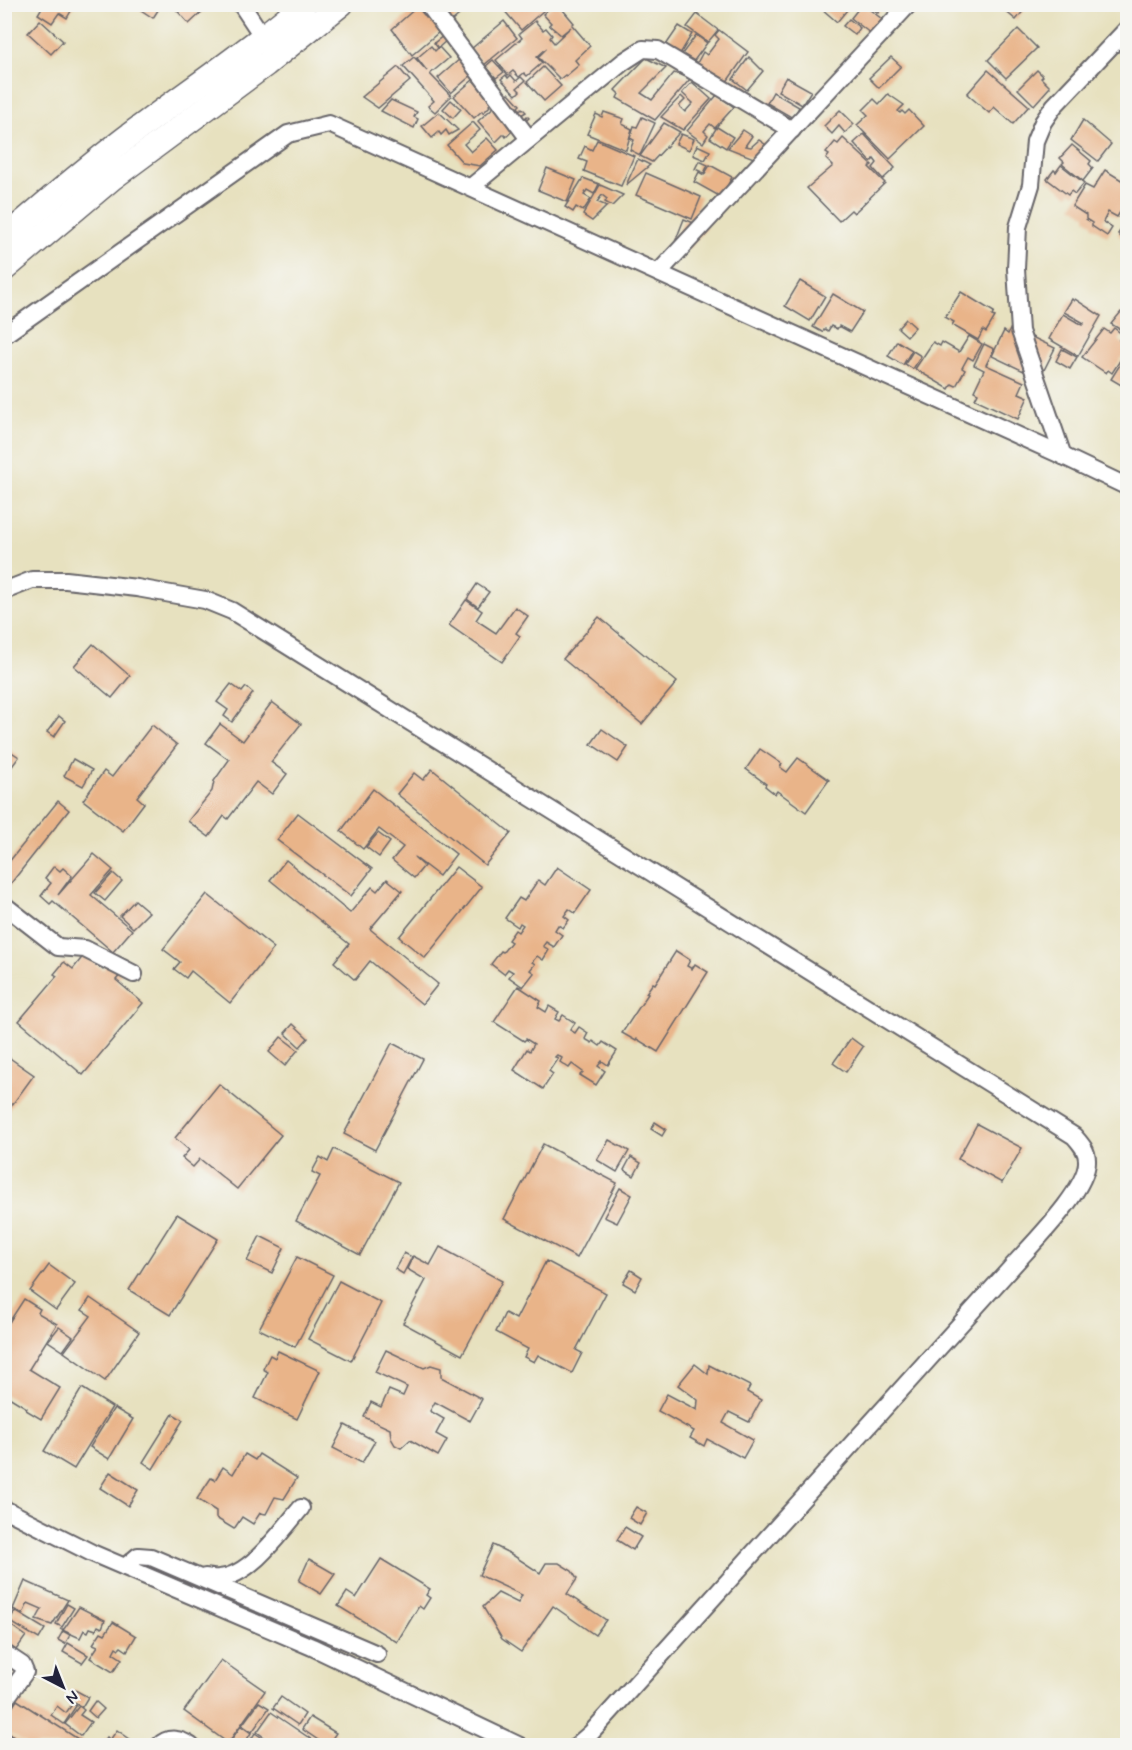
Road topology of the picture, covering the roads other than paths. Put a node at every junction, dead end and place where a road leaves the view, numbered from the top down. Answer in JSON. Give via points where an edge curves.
{"nodes":[{"id":1,"x":241,"y":4,"type":"edge"},
{"id":2,"x":304,"y":4,"type":"edge"},
{"id":3,"x":341,"y":4,"type":"edge"},
{"id":4,"x":428,"y":4,"type":"edge"},
{"id":5,"x":909,"y":4,"type":"edge"},
{"id":6,"x":1128,"y":28,"type":"edge"},
{"id":7,"x":263,"y":37,"type":"junction"},
{"id":8,"x":792,"y":130,"type":"junction"},
{"id":9,"x":530,"y":139,"type":"junction"},
{"id":10,"x":471,"y":187,"type":"junction"},
{"id":11,"x":4,"y":239,"type":"edge"},
{"id":12,"x":4,"y":269,"type":"edge"},
{"id":13,"x":658,"y":272,"type":"junction"},
{"id":14,"x":4,"y":335,"type":"edge"},
{"id":15,"x":1063,"y":456,"type":"junction"},
{"id":16,"x":1128,"y":487,"type":"edge"},
{"id":17,"x":4,"y":591,"type":"edge"},
{"id":18,"x":4,"y":905,"type":"edge"},
{"id":19,"x":134,"y":974,"type":"dead end"},
{"id":20,"x":302,"y":1508,"type":"dead end"},
{"id":21,"x":4,"y":1509,"type":"edge"},
{"id":22,"x":125,"y":1567,"type":"junction"},
{"id":23,"x":195,"y":1575,"type":"junction"},
{"id":24,"x":4,"y":1653,"type":"edge"},
{"id":25,"x":377,"y":1654,"type":"dead end"},
{"id":26,"x":4,"y":1701,"type":"edge"},
{"id":27,"x":159,"y":1746,"type":"edge"},
{"id":28,"x":191,"y":1746,"type":"edge"},
{"id":29,"x":520,"y":1746,"type":"edge"},
{"id":30,"x":576,"y":1746,"type":"edge"}],
"edges":[{"from":1,"to":7,"type":"street"},
{"from":2,"to":7,"type":"highway"},
{"from":3,"to":12,"type":"highway","via":[[112,178]]},
{"from":4,"to":9,"type":"street"},
{"from":5,"to":8,"type":"street"},
{"from":6,"to":15,"type":"street","via":[[1043,122],[1035,141],[1031,185],[1018,227],[1020,332]]},
{"from":7,"to":11,"type":"highway","via":[[118,144]]},
{"from":8,"to":9,"type":"street","via":[[658,50],[643,49]]},
{"from":8,"to":13,"type":"street"},
{"from":9,"to":10,"type":"street"},
{"from":10,"to":13,"type":"street"},
{"from":10,"to":14,"type":"street","via":[[329,124],[288,134]]},
{"from":13,"to":15,"type":"street"},
{"from":15,"to":16,"type":"street"},
{"from":17,"to":30,"type":"street","via":[[32,580],[66,580],[205,600],[232,611],[903,1028],[1074,1136],[1083,1146],[1087,1169],[1069,1201]]},
{"from":18,"to":19,"type":"street","via":[[58,946],[85,949]]},
{"from":20,"to":23,"type":"street","via":[[251,1564],[220,1578]]},
{"from":21,"to":22,"type":"street"},
{"from":22,"to":23,"type":"street","via":[[138,1556],[151,1557]]},
{"from":22,"to":29,"type":"street","via":[[312,1647]]},
{"from":23,"to":25,"type":"street"},
{"from":24,"to":26,"type":"street","via":[[22,1665],[25,1672]]},
{"from":27,"to":28,"type":"street","via":[[161,1742],[182,1740]]}]}
